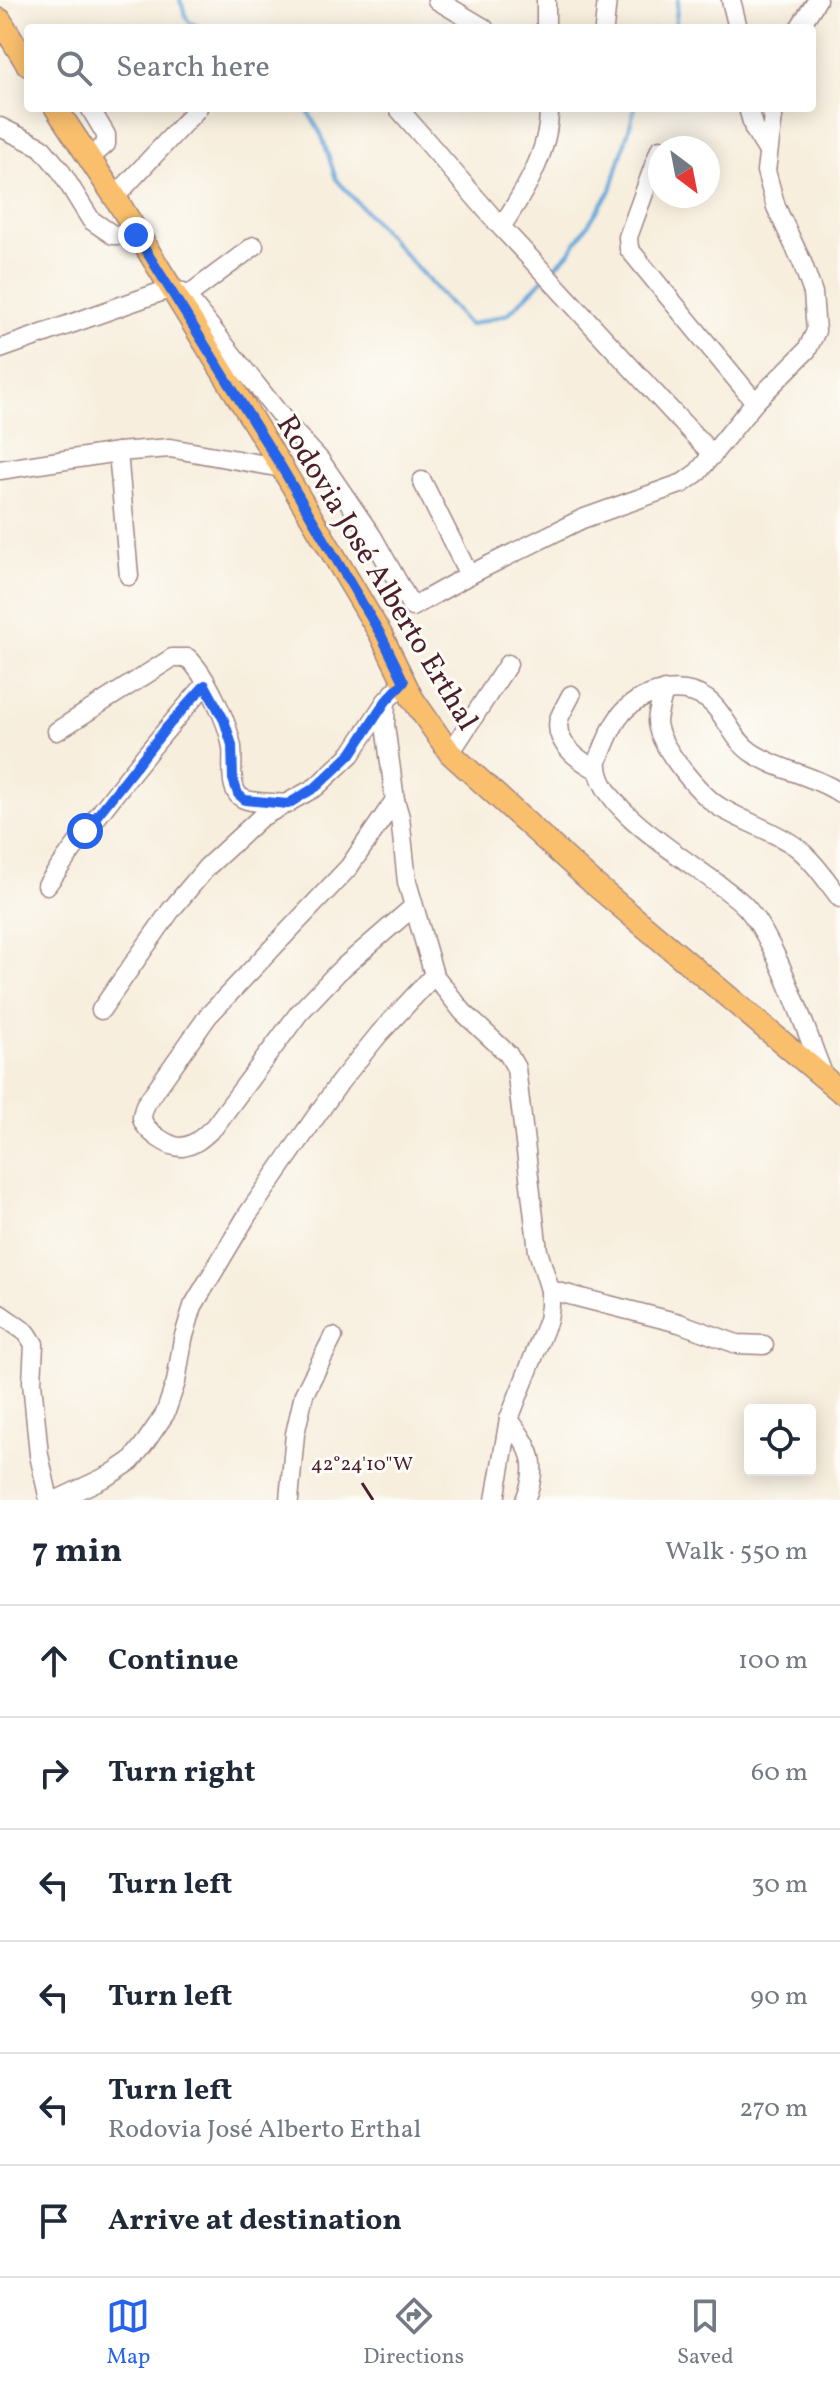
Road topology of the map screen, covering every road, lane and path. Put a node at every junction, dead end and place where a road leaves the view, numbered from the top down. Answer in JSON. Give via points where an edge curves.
{"nodes":[{"id":1,"x":437,"y":0,"type":"edge"},
{"id":2,"x":546,"y":0,"type":"edge"},
{"id":3,"x":607,"y":0,"type":"edge"},
{"id":4,"x":731,"y":0,"type":"edge"},
{"id":5,"x":817,"y":0,"type":"edge"},
{"id":6,"x":0,"y":20,"type":"edge"},
{"id":7,"x":477,"y":24,"type":"edge"},
{"id":8,"x":546,"y":24,"type":"edge"},
{"id":9,"x":604,"y":24,"type":"edge"},
{"id":10,"x":737,"y":24,"type":"edge"},
{"id":11,"x":802,"y":24,"type":"edge"},
{"id":12,"x":24,"y":59,"type":"edge"},
{"id":13,"x":59,"y":112,"type":"edge"},
{"id":14,"x":92,"y":112,"type":"edge"},
{"id":15,"x":194,"y":112,"type":"edge"},
{"id":16,"x":401,"y":112,"type":"edge"},
{"id":17,"x":548,"y":112,"type":"edge"},
{"id":18,"x":749,"y":112,"type":"edge"},
{"id":19,"x":773,"y":112,"type":"edge"},
{"id":20,"x":0,"y":127,"type":"edge"},
{"id":21,"x":767,"y":150,"type":"junction"},
{"id":22,"x":90,"y":158,"type":"junction"},
{"id":23,"x":648,"y":181,"type":"edge"},
{"id":24,"x":115,"y":197,"type":"junction"},
{"id":25,"x":501,"y":227,"type":"junction"},
{"id":26,"x":136,"y":235,"type":"junction"},
{"id":27,"x":254,"y":246,"type":"dead end"},
{"id":28,"x":178,"y":292,"type":"junction"},
{"id":29,"x":0,"y":349,"type":"edge"},
{"id":30,"x":755,"y":402,"type":"junction"},
{"id":31,"x":118,"y":452,"type":"junction"},
{"id":32,"x":713,"y":455,"type":"junction"},
{"id":33,"x":282,"y":468,"type":"junction"},
{"id":34,"x":0,"y":470,"type":"edge"},
{"id":35,"x":422,"y":481,"type":"dead end"},
{"id":36,"x":469,"y":575,"type":"junction"},
{"id":37,"x":129,"y":576,"type":"dead end"},
{"id":38,"x":508,"y":664,"type":"dead end"},
{"id":39,"x":404,"y":682,"type":"junction"},
{"id":40,"x":205,"y":685,"type":"junction"},
{"id":41,"x":664,"y":690,"type":"junction"},
{"id":42,"x":571,"y":695,"type":"dead end"},
{"id":43,"x":386,"y":701,"type":"junction"},
{"id":44,"x":57,"y":731,"type":"dead end"},
{"id":45,"x":450,"y":753,"type":"junction"},
{"id":46,"x":597,"y":770,"type":"junction"},
{"id":47,"x":840,"y":793,"type":"edge"},
{"id":48,"x":395,"y":800,"type":"junction"},
{"id":49,"x":288,"y":804,"type":"junction"},
{"id":50,"x":47,"y":885,"type":"dead end"},
{"id":51,"x":840,"y":898,"type":"edge"},
{"id":52,"x":413,"y":907,"type":"junction"},
{"id":53,"x":434,"y":975,"type":"junction"},
{"id":54,"x":101,"y":1010,"type":"dead end"},
{"id":55,"x":832,"y":1085,"type":"edge"},
{"id":56,"x":550,"y":1290,"type":"junction"},
{"id":57,"x":0,"y":1314,"type":"edge"},
{"id":58,"x":333,"y":1337,"type":"dead end"},
{"id":59,"x":764,"y":1345,"type":"dead end"},
{"id":60,"x":509,"y":1419,"type":"junction"},
{"id":61,"x":49,"y":1500,"type":"edge"},
{"id":62,"x":57,"y":1500,"type":"edge"},
{"id":63,"x":289,"y":1500,"type":"edge"},
{"id":64,"x":495,"y":1500,"type":"edge"},
{"id":65,"x":525,"y":1500,"type":"edge"}],
"edges":[{"from":1,"to":7,"type":"street"},
{"from":2,"to":8,"type":"street"},
{"from":3,"to":9,"type":"street"},
{"from":4,"to":10,"type":"street"},
{"from":5,"to":11,"type":"street"},
{"from":6,"to":12,"type":"main road"},
{"from":13,"to":22,"type":"main road","name":"Rodovia José Alberto Erthal"},
{"from":14,"to":22,"type":"street","via":[[106,144]]},
{"from":15,"to":24,"type":"street"},
{"from":16,"to":25,"type":"street"},
{"from":17,"to":25,"type":"street","via":[[532,173]]},
{"from":18,"to":21,"type":"street"},
{"from":19,"to":21,"type":"street"},
{"from":20,"to":26,"type":"street","via":[[41,147],[91,220],[113,235]]},
{"from":21,"to":30,"type":"street","via":[[766,171],[776,207],[813,293],[816,331],[807,350]]},
{"from":22,"to":24,"type":"main road","name":"Rodovia José Alberto Erthal"},
{"from":23,"to":30,"type":"street","via":[[628,237],[629,249]]},
{"from":24,"to":26,"type":"main road","name":"Rodovia José Alberto Erthal"},
{"from":25,"to":32,"type":"street"},
{"from":26,"to":28,"type":"main road","name":"Rodovia José Alberto Erthal"},
{"from":27,"to":28,"type":"street"},
{"from":28,"to":29,"type":"street"},
{"from":28,"to":33,"type":"main road","name":"Rodovia José Alberto Erthal"},
{"from":28,"to":36,"type":"street","via":[[320,460],[412,607]]},
{"from":30,"to":32,"type":"street"},
{"from":31,"to":33,"type":"street","via":[[170,448]]},
{"from":31,"to":34,"type":"street"},
{"from":31,"to":37,"type":"street"},
{"from":32,"to":36,"type":"street","via":[[683,483],[582,519]]},
{"from":33,"to":39,"type":"main road","name":"Rodovia José Alberto Erthal"},
{"from":35,"to":36,"type":"street"},
{"from":38,"to":45,"type":"street"},
{"from":39,"to":43,"type":"street"},
{"from":39,"to":45,"type":"main road","name":"Rodovia José Alberto Erthal"},
{"from":40,"to":44,"type":"street","via":[[188,658],[172,658]]},
{"from":40,"to":49,"type":"street","via":[[232,745],[238,794],[245,800]]},
{"from":40,"to":50,"type":"street"},
{"from":41,"to":46,"type":"street","via":[[626,708],[606,741]]},
{"from":41,"to":47,"type":"street","via":[[699,695],[747,750]]},
{"from":41,"to":51,"type":"street","via":[[659,731],[690,780],[715,804],[794,845]]},
{"from":42,"to":46,"type":"street","via":[[559,730],[576,758]]},
{"from":43,"to":48,"type":"street"},
{"from":43,"to":49,"type":"street","via":[[351,754],[316,787]]},
{"from":45,"to":55,"type":"main road","name":"Rodovia José Alberto Erthal","via":[[593,883]]},
{"from":46,"to":55,"type":"street","via":[[609,795],[634,821],[744,905],[762,928]]},
{"from":48,"to":52,"type":"street"},
{"from":48,"to":52,"type":"street","via":[[349,867],[208,1016],[145,1105],[144,1124],[178,1148],[201,1140],[299,1013]]},
{"from":49,"to":54,"type":"street","via":[[260,818],[207,867]]},
{"from":52,"to":53,"type":"street"},
{"from":53,"to":56,"type":"street","via":[[516,1068],[538,1251]]},
{"from":53,"to":62,"type":"street","via":[[340,1082],[248,1214],[193,1306],[165,1414],[145,1443],[110,1475]]},
{"from":56,"to":59,"type":"street","via":[[679,1323],[737,1344]]},
{"from":56,"to":60,"type":"street","via":[[548,1320]]},
{"from":57,"to":61,"type":"street","via":[[34,1344],[39,1455]]},
{"from":58,"to":63,"type":"street","via":[[304,1394]]},
{"from":60,"to":64,"type":"street"},
{"from":60,"to":65,"type":"street","via":[[534,1463]]}]}
